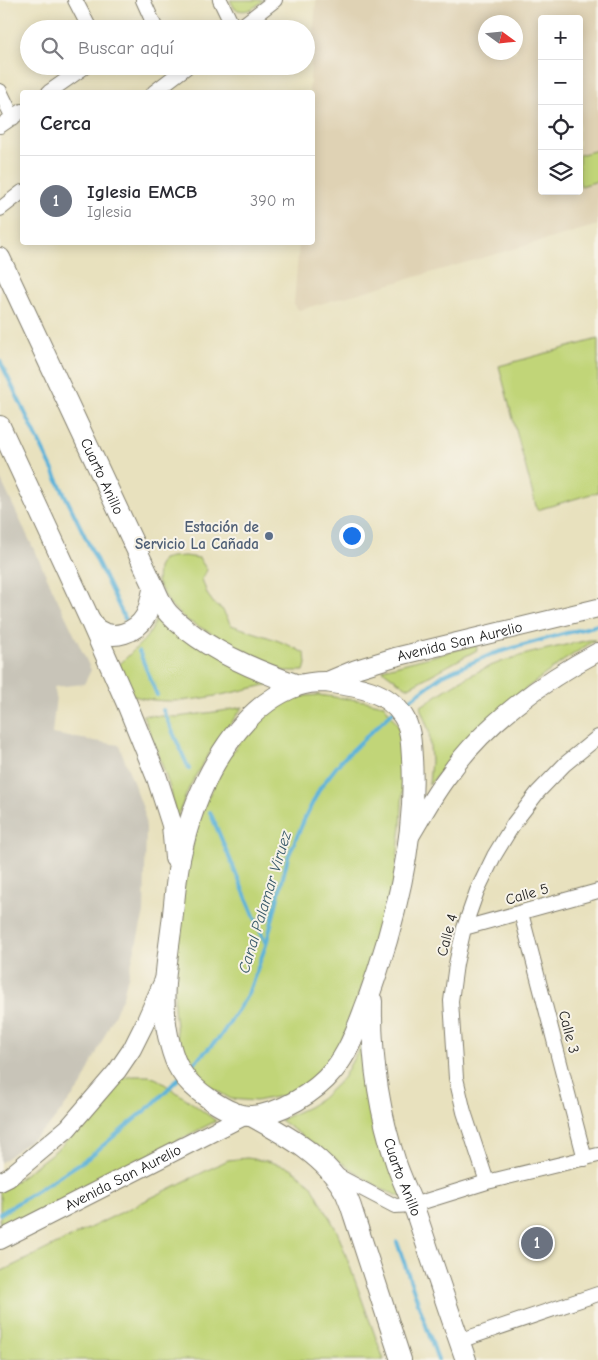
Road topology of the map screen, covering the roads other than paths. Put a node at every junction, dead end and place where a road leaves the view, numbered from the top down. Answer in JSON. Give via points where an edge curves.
{"nodes":[{"id":1,"x":75,"y":0,"type":"edge"},
{"id":2,"x":143,"y":0,"type":"edge"},
{"id":3,"x":220,"y":0,"type":"edge"},
{"id":4,"x":275,"y":0,"type":"edge"},
{"id":5,"x":85,"y":20,"type":"edge"},
{"id":6,"x":150,"y":20,"type":"edge"},
{"id":7,"x":230,"y":20,"type":"edge"},
{"id":8,"x":249,"y":20,"type":"edge"},
{"id":9,"x":73,"y":75,"type":"edge"},
{"id":10,"x":176,"y":75,"type":"edge"},
{"id":11,"x":52,"y":90,"type":"edge"},
{"id":12,"x":157,"y":90,"type":"edge"},
{"id":13,"x":0,"y":91,"type":"edge"},
{"id":14,"x":18,"y":114,"type":"edge"},
{"id":15,"x":0,"y":126,"type":"edge"},
{"id":16,"x":20,"y":194,"type":"edge"},
{"id":17,"x":0,"y":209,"type":"edge"},
{"id":18,"x":0,"y":258,"type":"edge"},
{"id":19,"x":0,"y":426,"type":"edge"},
{"id":20,"x":154,"y":587,"type":"junction"},
{"id":21,"x":598,"y":608,"type":"edge"},
{"id":22,"x":90,"y":620,"type":"junction"},
{"id":23,"x":598,"y":652,"type":"edge"},
{"id":24,"x":324,"y":682,"type":"junction"},
{"id":25,"x":298,"y":686,"type":"junction"},
{"id":26,"x":598,"y":737,"type":"edge"},
{"id":27,"x":409,"y":838,"type":"junction"},
{"id":28,"x":178,"y":877,"type":"junction"},
{"id":29,"x":598,"y":891,"type":"edge"},
{"id":30,"x":521,"y":913,"type":"junction"},
{"id":31,"x":464,"y":928,"type":"junction"},
{"id":32,"x":164,"y":980,"type":"junction"},
{"id":33,"x":372,"y":987,"type":"junction"},
{"id":34,"x":249,"y":1115,"type":"junction"},
{"id":35,"x":592,"y":1157,"type":"edge"},
{"id":36,"x":331,"y":1172,"type":"junction"},
{"id":37,"x":0,"y":1182,"type":"edge"},
{"id":38,"x":487,"y":1182,"type":"junction"},
{"id":39,"x":413,"y":1206,"type":"junction"},
{"id":40,"x":0,"y":1240,"type":"edge"},
{"id":41,"x":598,"y":1294,"type":"edge"},
{"id":42,"x":459,"y":1341,"type":"junction"},
{"id":43,"x":401,"y":1360,"type":"edge"},
{"id":44,"x":466,"y":1360,"type":"edge"}],
"edges":[{"from":1,"to":5,"type":"street"},
{"from":2,"to":6,"type":"street"},
{"from":3,"to":7,"type":"street"},
{"from":4,"to":8,"type":"street"},
{"from":9,"to":11,"type":"street"},
{"from":10,"to":12,"type":"street"},
{"from":13,"to":14,"type":"street"},
{"from":14,"to":15,"type":"street"},
{"from":16,"to":17,"type":"street"},
{"from":18,"to":20,"type":"highway","name":"Cuarto Anillo"},
{"from":19,"to":22,"type":"highway"},
{"from":20,"to":22,"type":"highway","via":[[147,614],[131,631],[120,635],[108,634],[97,630]]},
{"from":20,"to":25,"type":"highway","name":"Cuarto Anillo","via":[[167,613],[190,632],[270,676]]},
{"from":21,"to":24,"type":"main road","name":"Avenida San Aurelio","via":[[395,656]]},
{"from":22,"to":28,"type":"highway","via":[[157,778],[172,825]]},
{"from":23,"to":27,"type":"main road","via":[[569,667],[515,706],[481,737],[448,775]]},
{"from":24,"to":25,"type":"highway"},
{"from":24,"to":27,"type":"highway","via":[[382,695],[405,719],[411,743],[413,781]]},
{"from":25,"to":28,"type":"highway","via":[[266,702],[242,724],[224,750],[207,778],[193,812],[182,847]]},
{"from":26,"to":31,"type":"street","name":"Calle 4","via":[[565,764],[514,823],[477,891]]},
{"from":27,"to":33,"type":"highway","via":[[397,903]]},
{"from":28,"to":32,"type":"highway"},
{"from":29,"to":30,"type":"street","name":"Calle 5"},
{"from":30,"to":31,"type":"street","name":"Calle 5"},
{"from":30,"to":35,"type":"street","name":"Calle 3","via":[[581,1143]]},
{"from":31,"to":38,"type":"street","name":"Calle 4","via":[[451,1002],[456,1078]]},
{"from":32,"to":34,"type":"highway","via":[[164,1010],[180,1071],[194,1087],[218,1105]]},
{"from":32,"to":37,"type":"main road","via":[[144,1025],[117,1071],[68,1128]]},
{"from":33,"to":34,"type":"highway","via":[[348,1047],[333,1071],[312,1091],[289,1104],[270,1112]]},
{"from":33,"to":39,"type":"highway","name":"Cuarto Anillo","via":[[375,1077],[396,1164]]},
{"from":34,"to":36,"type":"highway","via":[[280,1132]]},
{"from":34,"to":40,"type":"main road","name":"Avenida San Aurelio"},
{"from":35,"to":38,"type":"street"},
{"from":36,"to":39,"type":"street","via":[[395,1206]]},
{"from":36,"to":43,"type":"highway","via":[[346,1194]]},
{"from":38,"to":39,"type":"street"},
{"from":39,"to":42,"type":"highway","name":"Cuarto Anillo"},
{"from":41,"to":42,"type":"street"},
{"from":42,"to":44,"type":"highway","name":"Cuarto Anillo"}]}
